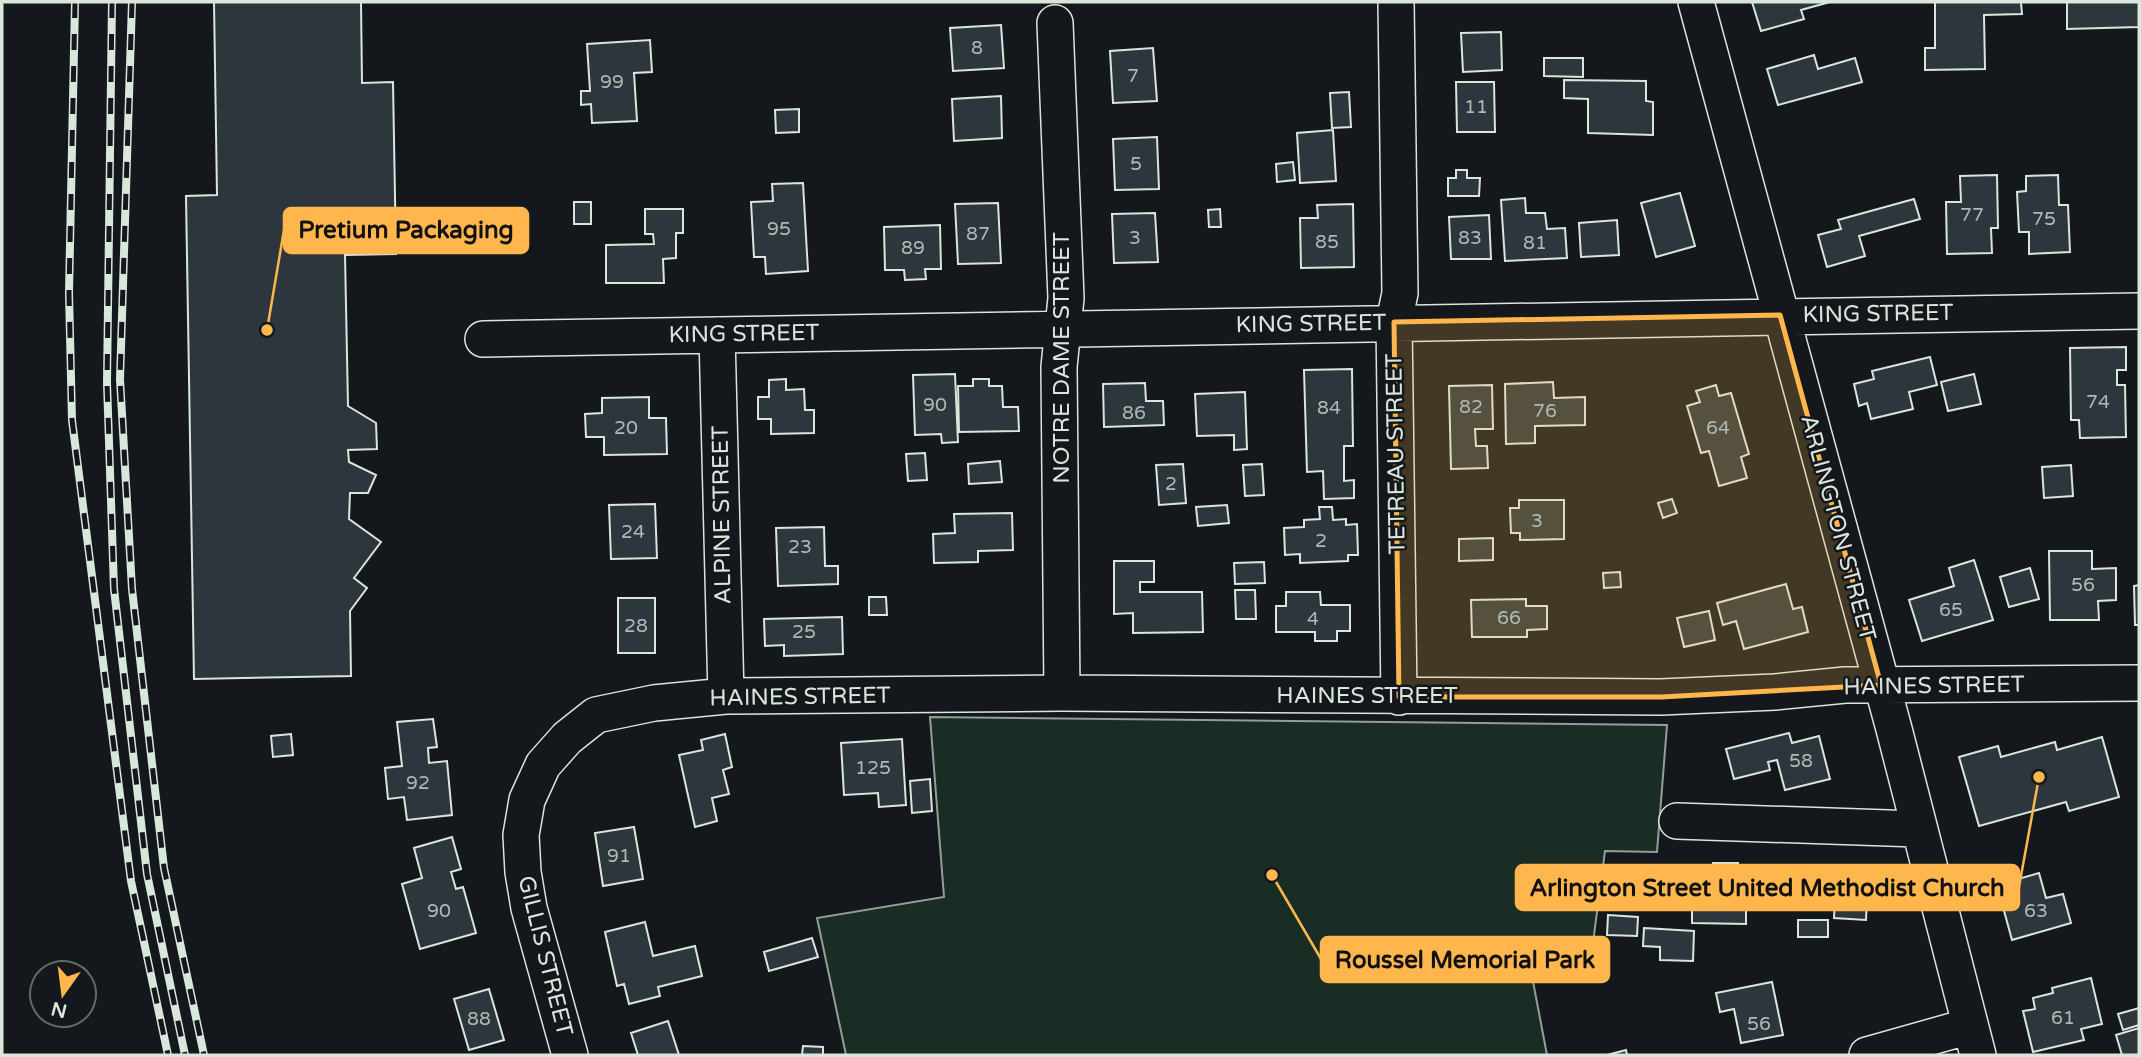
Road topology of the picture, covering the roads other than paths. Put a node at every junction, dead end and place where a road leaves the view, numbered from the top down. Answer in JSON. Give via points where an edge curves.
{"nodes":[{"id":1,"x":1396,"y":2,"type":"edge"},
{"id":2,"x":1696,"y":2,"type":"edge"},
{"id":3,"x":1055,"y":23,"type":"dead end"},
{"id":4,"x":2139,"y":311,"type":"edge"},
{"id":5,"x":1780,"y":315,"type":"junction"},
{"id":6,"x":1394,"y":322,"type":"junction"},
{"id":7,"x":1063,"y":330,"type":"junction"},
{"id":8,"x":717,"y":335,"type":"junction"},
{"id":9,"x":483,"y":339,"type":"dead end"},
{"id":10,"x":2139,"y":683,"type":"edge"},
{"id":11,"x":1881,"y":685,"type":"junction"},
{"id":12,"x":1062,"y":693,"type":"junction"},
{"id":13,"x":726,"y":696,"type":"junction"},
{"id":14,"x":1399,"y":697,"type":"junction"},
{"id":15,"x":596,"y":715,"type":"joint"},
{"id":16,"x":1677,"y":821,"type":"dead end"},
{"id":17,"x":1919,"y":829,"type":"junction"},
{"id":18,"x":1974,"y":1041,"type":"edge"},
{"id":19,"x":570,"y":1055,"type":"edge"},
{"id":20,"x":1867,"y":1055,"type":"edge"}],
"edges":[{"from":1,"to":6,"type":"street","name":"TETREAU STREET","via":[[1400,293]]},
{"from":2,"to":5,"type":"street","name":"ARLINGTON STREET"},
{"from":3,"to":7,"type":"street","name":"NOTRE DAME STREET","via":[[1066,298]]},
{"from":4,"to":5,"type":"street","name":"KING STREET"},
{"from":5,"to":6,"type":"street","name":"KING STREET"},
{"from":5,"to":11,"type":"street","name":"ARLINGTON STREET"},
{"from":6,"to":7,"type":"street","name":"KING STREET"},
{"from":6,"to":14,"type":"street","name":"TETREAU STREET"},
{"from":7,"to":8,"type":"street","name":"KING STREET"},
{"from":7,"to":12,"type":"street","name":"NOTRE DAME STREET","via":[[1059,367]]},
{"from":8,"to":9,"type":"street","name":"KING STREET"},
{"from":8,"to":13,"type":"street","name":"ALPINE STREET"},
{"from":10,"to":11,"type":"street","name":"HAINES STREET"},
{"from":11,"to":14,"type":"street","name":"HAINES STREET","via":[[1661,697]]},
{"from":11,"to":17,"type":"street","name":"ARLINGTON STREET"},
{"from":12,"to":13,"type":"street","name":"HAINES STREET"},
{"from":12,"to":14,"type":"street","name":"HAINES STREET"},
{"from":13,"to":15,"type":"street","name":"HAINES STREET"},
{"from":15,"to":19,"type":"street","name":"GILLIS STREET","via":[[543,765],[527,800],[521,835],[529,908]]},
{"from":16,"to":17,"type":"street"},
{"from":17,"to":18,"type":"street","name":"ARLINGTON STREET"},
{"from":18,"to":20,"type":"street"}]}
